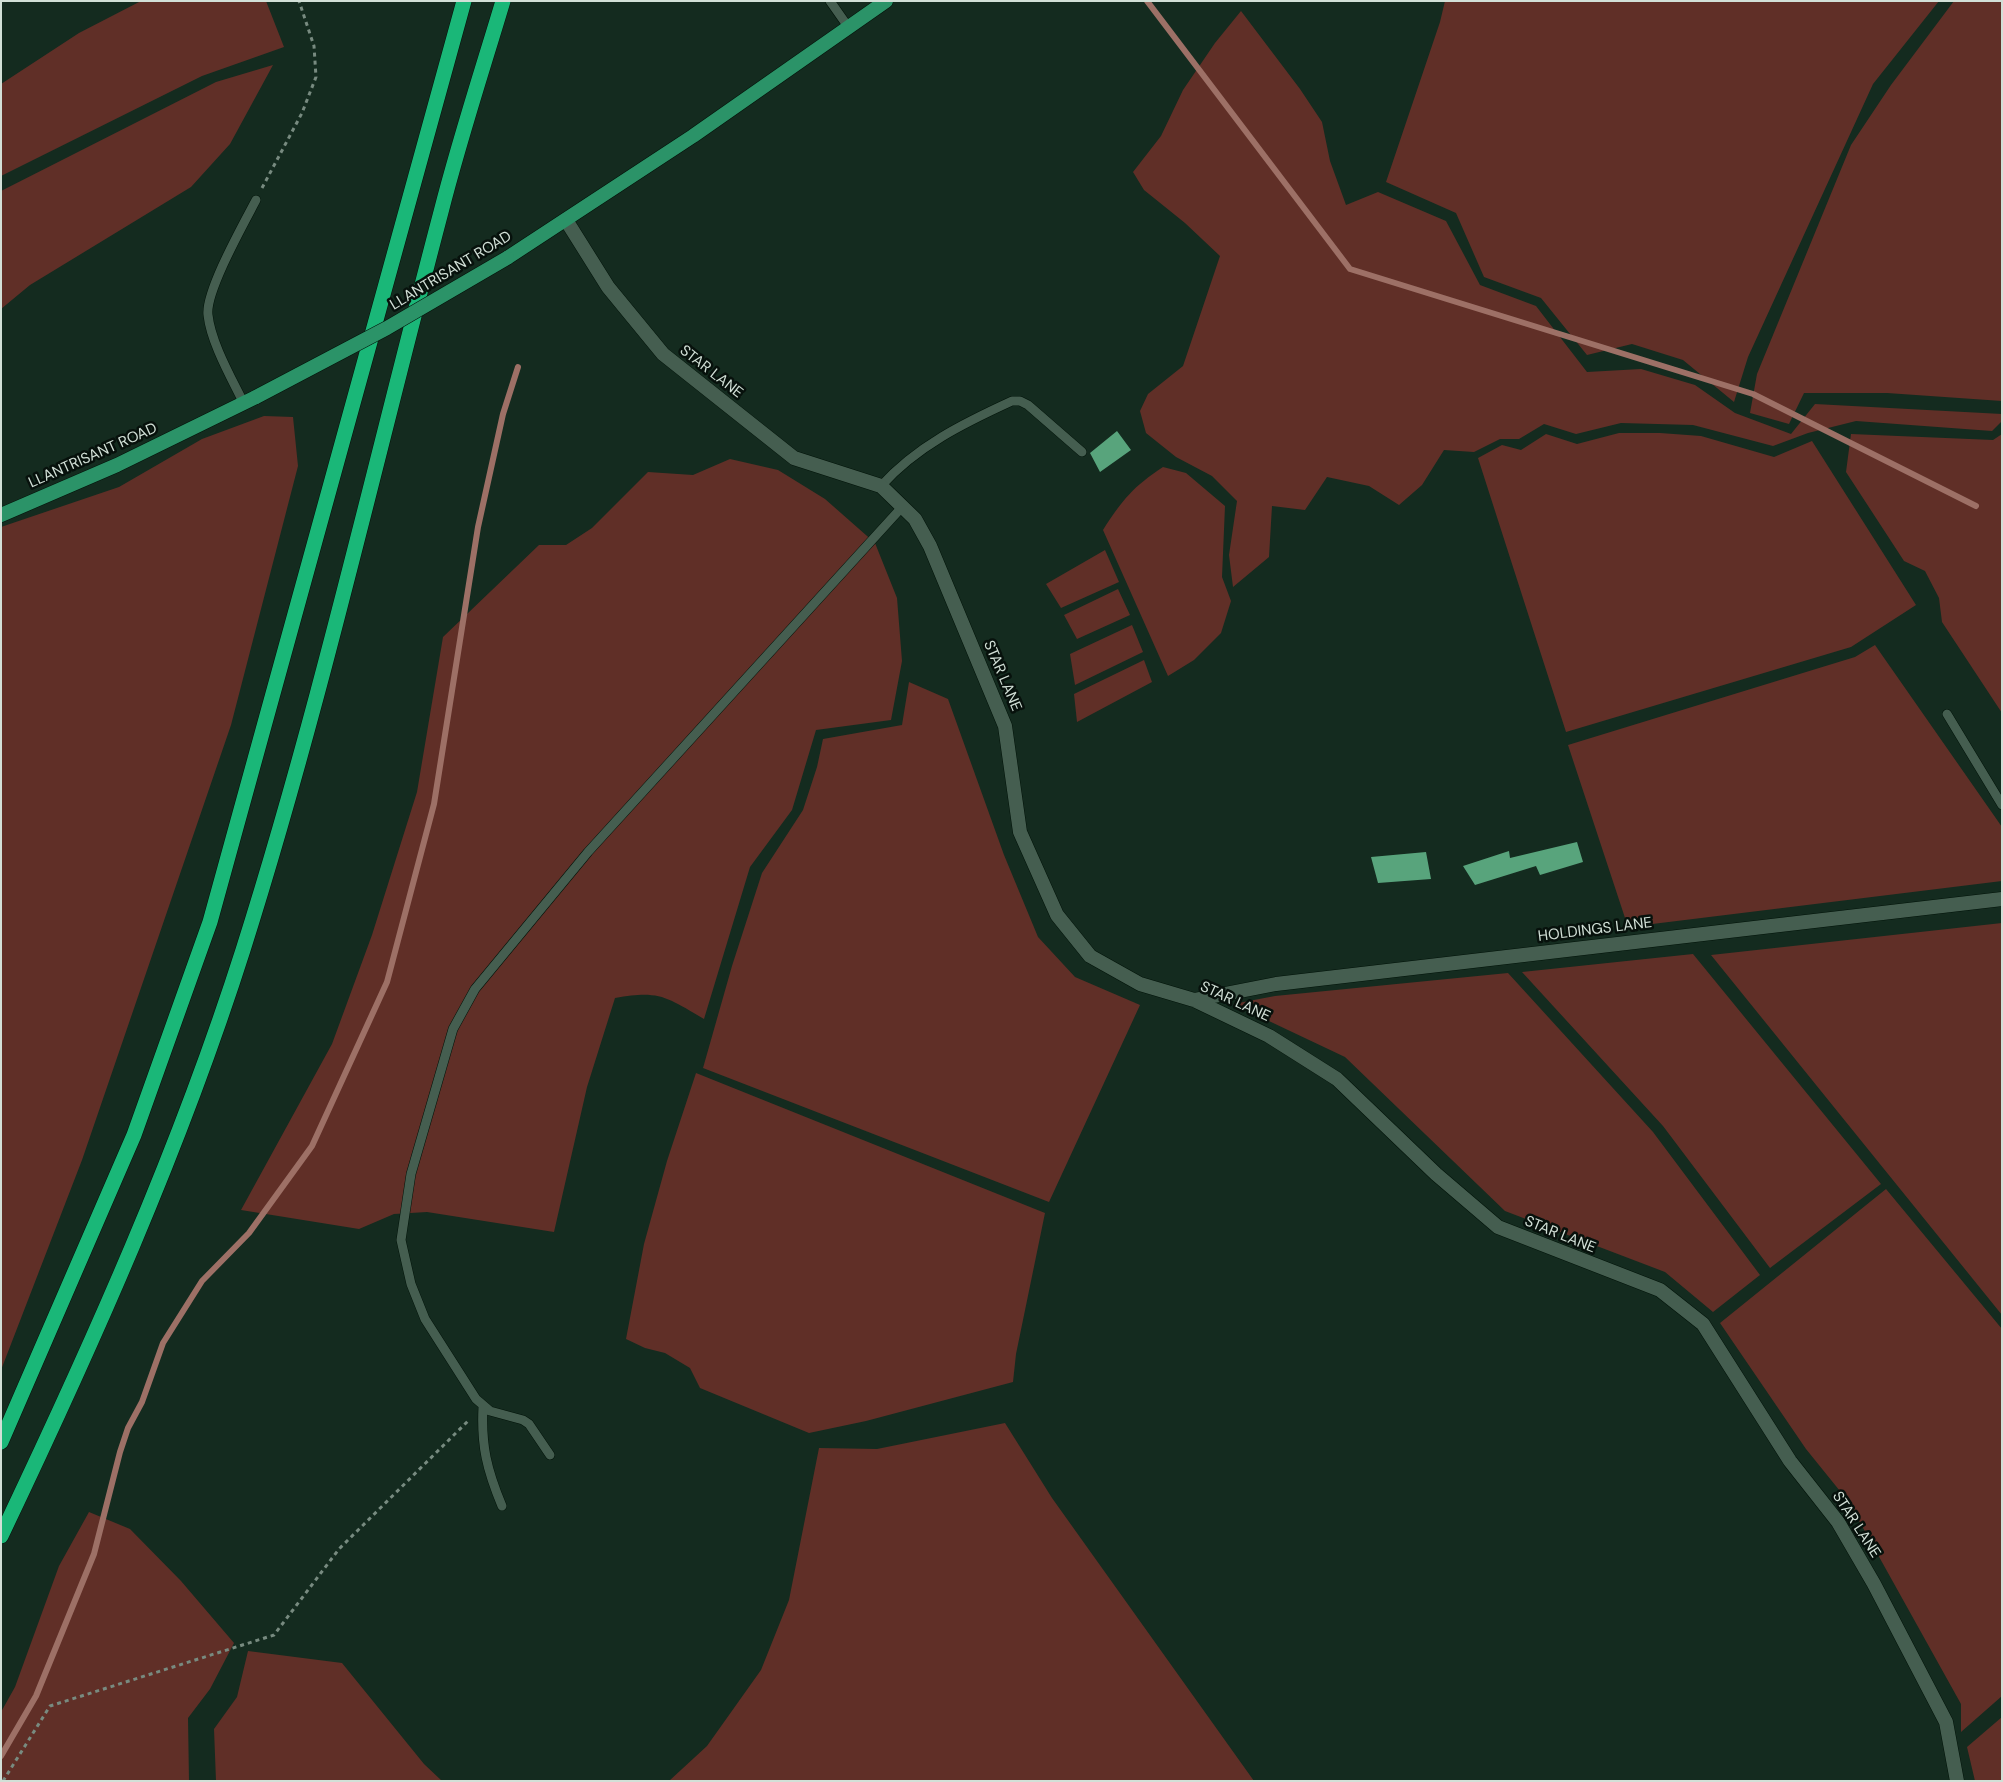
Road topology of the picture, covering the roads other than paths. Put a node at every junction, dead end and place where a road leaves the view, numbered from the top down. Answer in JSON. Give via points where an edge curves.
{"nodes":[{"id":1,"x":464,"y":1,"type":"edge"},
{"id":2,"x":503,"y":1,"type":"edge"},
{"id":3,"x":830,"y":1,"type":"edge"},
{"id":4,"x":886,"y":1,"type":"edge"},
{"id":5,"x":849,"y":28,"type":"junction"},
{"id":6,"x":256,"y":200,"type":"road end"},
{"id":7,"x":566,"y":220,"type":"junction"},
{"id":8,"x":250,"y":400,"type":"junction"},
{"id":9,"x":1082,"y":452,"type":"dead end"},
{"id":10,"x":881,"y":486,"type":"junction"},
{"id":11,"x":903,"y":506,"type":"junction"},
{"id":12,"x":1,"y":515,"type":"edge"},
{"id":13,"x":1947,"y":714,"type":"dead end"},
{"id":14,"x":2002,"y":805,"type":"edge"},
{"id":15,"x":2002,"y":899,"type":"edge"},
{"id":16,"x":1194,"y":1000,"type":"junction"},
{"id":17,"x":483,"y":1407,"type":"junction"},
{"id":18,"x":1,"y":1442,"type":"edge"},
{"id":19,"x":550,"y":1455,"type":"dead end"},
{"id":20,"x":502,"y":1506,"type":"dead end"},
{"id":21,"x":1,"y":1536,"type":"edge"},
{"id":22,"x":1957,"y":1781,"type":"edge"}],
"edges":[{"from":1,"to":18,"type":"highway","via":[[210,922],[134,1135]]},
{"from":2,"to":21,"type":"highway","via":[[442,206],[321,681],[242,951],[171,1152],[77,1378]]},
{"from":3,"to":5,"type":"lane"},
{"from":4,"to":5,"type":"main road","name":"LLANTRISANT ROAD"},
{"from":5,"to":7,"type":"main road","name":"LLANTRISANT ROAD"},
{"from":6,"to":8,"type":"lane","via":[[218,275],[207,314],[220,355]]},
{"from":7,"to":8,"type":"main road","name":"LLANTRISANT ROAD","bridge":true,"via":[[387,328]]},
{"from":7,"to":10,"type":"street","name":"STAR LANE","via":[[608,287],[662,354],[794,458]]},
{"from":8,"to":12,"type":"main road","name":"LLANTRISANT ROAD","via":[[117,465]]},
{"from":9,"to":10,"type":"lane","via":[[1028,405],[1012,401],[938,439],[896,469]]},
{"from":10,"to":11,"type":"street","name":"STAR LANE"},
{"from":11,"to":16,"type":"street","name":"STAR LANE","via":[[915,519],[930,546],[1005,726],[1020,832],[1057,916],[1090,956],[1140,984]]},
{"from":11,"to":17,"type":"lane","via":[[588,852],[475,989],[452,1029],[411,1174],[401,1240],[411,1284],[425,1319]]},
{"from":13,"to":14,"type":"lane"},
{"from":15,"to":16,"type":"street","name":"HOLDINGS LANE","via":[[1276,984]]},
{"from":16,"to":22,"type":"street","name":"STAR LANE","via":[[1268,1036],[1337,1079],[1436,1174],[1498,1227],[1660,1290],[1703,1324],[1790,1460],[1838,1522],[1874,1584],[1946,1722]]},
{"from":17,"to":19,"type":"lane","via":[[529,1424]]},
{"from":17,"to":20,"type":"lane","via":[[482,1436],[488,1472]]}]}
